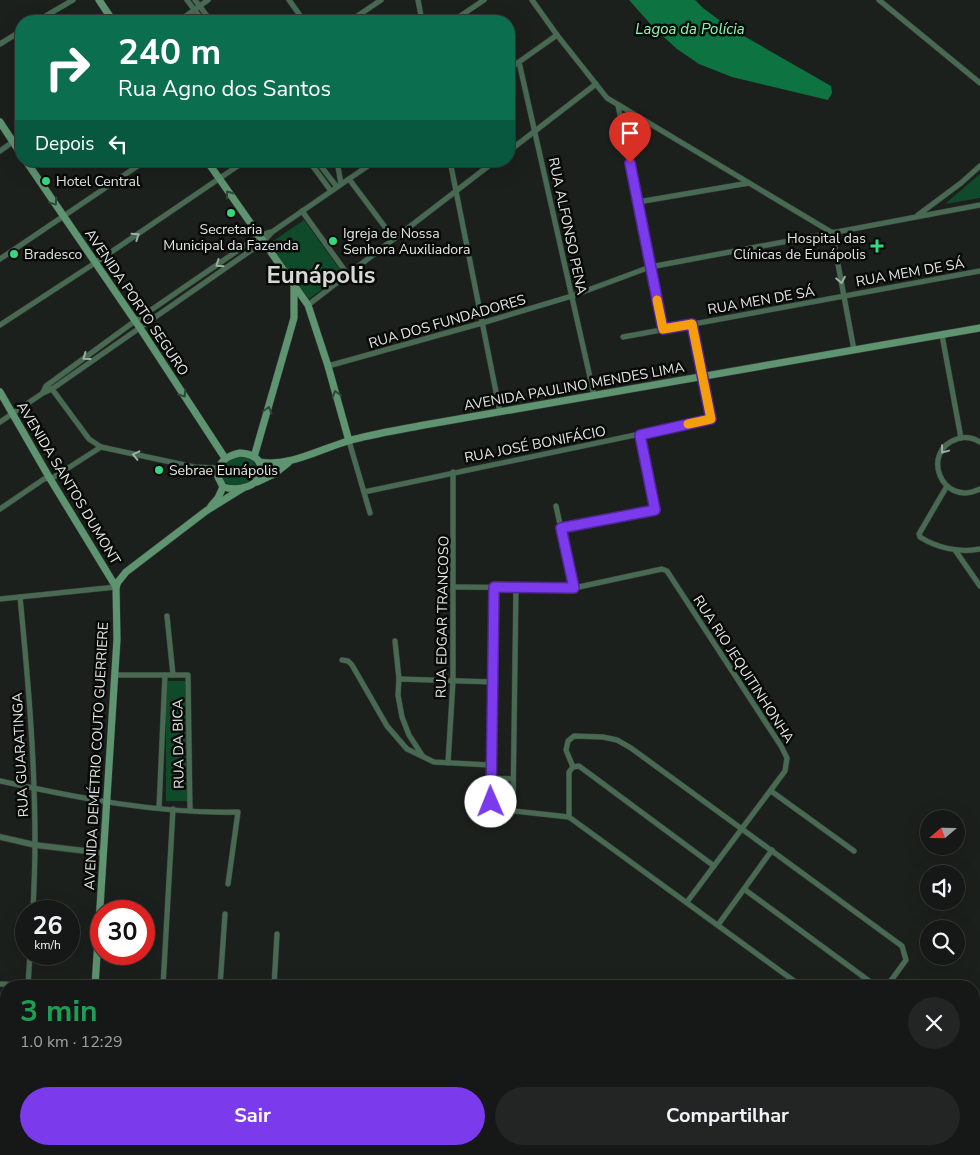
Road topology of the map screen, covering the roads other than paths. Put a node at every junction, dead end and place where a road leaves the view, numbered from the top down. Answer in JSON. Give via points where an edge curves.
{"nodes":[{"id":1,"x":72,"y":0,"type":"edge"},
{"id":2,"x":99,"y":0,"type":"edge"},
{"id":3,"x":187,"y":0,"type":"edge"},
{"id":4,"x":195,"y":0,"type":"edge"},
{"id":5,"x":208,"y":0,"type":"edge"},
{"id":6,"x":288,"y":0,"type":"edge"},
{"id":7,"x":381,"y":0,"type":"edge"},
{"id":8,"x":418,"y":0,"type":"edge"},
{"id":9,"x":484,"y":0,"type":"edge"},
{"id":10,"x":532,"y":0,"type":"edge"},
{"id":11,"x":879,"y":0,"type":"edge"},
{"id":12,"x":197,"y":8,"type":"junction"},
{"id":13,"x":47,"y":15,"type":"edge"},
{"id":14,"x":109,"y":15,"type":"edge"},
{"id":15,"x":187,"y":15,"type":"edge"},
{"id":16,"x":200,"y":15,"type":"edge"},
{"id":17,"x":205,"y":15,"type":"edge"},
{"id":18,"x":299,"y":15,"type":"edge"},
{"id":19,"x":359,"y":15,"type":"edge"},
{"id":20,"x":421,"y":15,"type":"edge"},
{"id":21,"x":462,"y":15,"type":"edge"},
{"id":22,"x":15,"y":35,"type":"edge"},
{"id":23,"x":557,"y":35,"type":"junction"},
{"id":24,"x":0,"y":44,"type":"edge"},
{"id":25,"x":519,"y":62,"type":"junction"},
{"id":26,"x":515,"y":65,"type":"edge"},
{"id":27,"x":980,"y":83,"type":"edge"},
{"id":28,"x":596,"y":84,"type":"junction"},
{"id":29,"x":618,"y":105,"type":"junction"},
{"id":30,"x":0,"y":122,"type":"edge"},
{"id":31,"x":536,"y":131,"type":"junction"},
{"id":32,"x":13,"y":142,"type":"junction"},
{"id":33,"x":15,"y":145,"type":"edge"},
{"id":34,"x":515,"y":147,"type":"edge"},
{"id":35,"x":0,"y":151,"type":"edge"},
{"id":36,"x":980,"y":166,"type":"edge"},
{"id":37,"x":30,"y":167,"type":"edge"},
{"id":38,"x":136,"y":167,"type":"edge"},
{"id":39,"x":211,"y":167,"type":"edge"},
{"id":40,"x":236,"y":167,"type":"edge"},
{"id":41,"x":313,"y":167,"type":"edge"},
{"id":42,"x":322,"y":167,"type":"edge"},
{"id":43,"x":337,"y":167,"type":"edge"},
{"id":44,"x":367,"y":167,"type":"edge"},
{"id":45,"x":451,"y":167,"type":"edge"},
{"id":46,"x":487,"y":167,"type":"edge"},
{"id":47,"x":219,"y":179,"type":"junction"},
{"id":48,"x":350,"y":179,"type":"junction"},
{"id":49,"x":749,"y":183,"type":"junction"},
{"id":50,"x":339,"y":186,"type":"junction"},
{"id":51,"x":331,"y":191,"type":"junction"},
{"id":52,"x":455,"y":191,"type":"junction"},
{"id":53,"x":638,"y":202,"type":"junction"},
{"id":54,"x":980,"y":205,"type":"edge"},
{"id":55,"x":302,"y":211,"type":"junction"},
{"id":56,"x":64,"y":216,"type":"junction"},
{"id":57,"x":916,"y":216,"type":"junction"},
{"id":58,"x":832,"y":232,"type":"junction"},
{"id":59,"x":261,"y":239,"type":"junction"},
{"id":60,"x":394,"y":239,"type":"junction"},
{"id":61,"x":0,"y":259,"type":"edge"},
{"id":62,"x":95,"y":263,"type":"junction"},
{"id":63,"x":650,"y":266,"type":"junction"},
{"id":64,"x":980,"y":271,"type":"edge"},
{"id":65,"x":348,"y":275,"type":"junction"},
{"id":66,"x":294,"y":286,"type":"junction"},
{"id":67,"x":572,"y":296,"type":"junction"},
{"id":68,"x":844,"y":296,"type":"junction"},
{"id":69,"x":308,"y":305,"type":"junction"},
{"id":70,"x":294,"y":318,"type":"junction"},
{"id":71,"x":482,"y":323,"type":"junction"},
{"id":72,"x":692,"y":324,"type":"junction"},
{"id":73,"x":0,"y":325,"type":"edge"},
{"id":74,"x":138,"y":325,"type":"junction"},
{"id":75,"x":980,"y":328,"type":"edge"},
{"id":76,"x":663,"y":329,"type":"junction"},
{"id":77,"x":942,"y":335,"type":"junction"},
{"id":78,"x":623,"y":337,"type":"dead end"},
{"id":79,"x":854,"y":350,"type":"junction"},
{"id":80,"x":328,"y":366,"type":"junction"},
{"id":81,"x":702,"y":377,"type":"junction"},
{"id":82,"x":46,"y":386,"type":"junction"},
{"id":83,"x":52,"y":389,"type":"junction"},
{"id":84,"x":0,"y":392,"type":"edge"},
{"id":85,"x":43,"y":393,"type":"junction"},
{"id":86,"x":594,"y":395,"type":"junction"},
{"id":87,"x":500,"y":412,"type":"junction"},
{"id":88,"x":12,"y":414,"type":"junction"},
{"id":89,"x":0,"y":422,"type":"edge"},
{"id":90,"x":640,"y":435,"type":"junction"},
{"id":91,"x":961,"y":438,"type":"junction"},
{"id":92,"x":349,"y":441,"type":"junction"},
{"id":93,"x":980,"y":442,"type":"edge"},
{"id":94,"x":102,"y":447,"type":"junction"},
{"id":95,"x":225,"y":458,"type":"junction"},
{"id":96,"x":256,"y":460,"type":"junction"},
{"id":97,"x":290,"y":461,"type":"junction"},
{"id":98,"x":219,"y":468,"type":"junction"},
{"id":99,"x":453,"y":472,"type":"junction"},
{"id":100,"x":49,"y":477,"type":"junction"},
{"id":101,"x":256,"y":482,"type":"junction"},
{"id":102,"x":947,"y":486,"type":"junction"},
{"id":103,"x":223,"y":488,"type":"junction"},
{"id":104,"x":243,"y":488,"type":"junction"},
{"id":105,"x":980,"y":489,"type":"edge"},
{"id":106,"x":364,"y":492,"type":"junction"},
{"id":107,"x":556,"y":506,"type":"dead end"},
{"id":108,"x":0,"y":509,"type":"edge"},
{"id":109,"x":206,"y":511,"type":"junction"},
{"id":110,"x":370,"y":513,"type":"dead end"},
{"id":111,"x":561,"y":528,"type":"junction"},
{"id":112,"x":980,"y":549,"type":"edge"},
{"id":113,"x":955,"y":550,"type":"junction"},
{"id":114,"x":980,"y":586,"type":"edge"},
{"id":115,"x":116,"y":587,"type":"junction"},
{"id":116,"x":454,"y":587,"type":"junction"},
{"id":117,"x":494,"y":587,"type":"junction"},
{"id":118,"x":516,"y":587,"type":"junction"},
{"id":119,"x":574,"y":588,"type":"junction"},
{"id":120,"x":20,"y":597,"type":"junction"},
{"id":121,"x":0,"y":599,"type":"edge"},
{"id":122,"x":167,"y":616,"type":"dead end"},
{"id":123,"x":395,"y":641,"type":"dead end"},
{"id":124,"x":342,"y":660,"type":"dead end"},
{"id":125,"x":114,"y":675,"type":"junction"},
{"id":126,"x":165,"y":675,"type":"junction"},
{"id":127,"x":173,"y":675,"type":"junction"},
{"id":128,"x":398,"y":679,"type":"junction"},
{"id":129,"x":453,"y":681,"type":"junction"},
{"id":130,"x":493,"y":682,"type":"junction"},
{"id":131,"x":422,"y":755,"type":"junction"},
{"id":132,"x":448,"y":763,"type":"junction"},
{"id":133,"x":490,"y":765,"type":"junction"},
{"id":134,"x":573,"y":767,"type":"junction"},
{"id":135,"x":490,"y":778,"type":"junction"},
{"id":136,"x":513,"y":779,"type":"junction"},
{"id":137,"x":0,"y":781,"type":"edge"},
{"id":138,"x":34,"y":789,"type":"junction"},
{"id":139,"x":771,"y":791,"type":"junction"},
{"id":140,"x":491,"y":802,"type":"dead end"},
{"id":141,"x":106,"y":803,"type":"junction"},
{"id":142,"x":159,"y":808,"type":"junction"},
{"id":143,"x":173,"y":809,"type":"junction"},
{"id":144,"x":190,"y":811,"type":"junction"},
{"id":145,"x":569,"y":817,"type":"junction"},
{"id":146,"x":743,"y":828,"type":"junction"},
{"id":147,"x":0,"y":837,"type":"edge"},
{"id":148,"x":35,"y":845,"type":"junction"},
{"id":149,"x":772,"y":850,"type":"junction"},
{"id":150,"x":854,"y":851,"type":"dead end"},
{"id":151,"x":103,"y":853,"type":"junction"},
{"id":152,"x":714,"y":866,"type":"junction"},
{"id":153,"x":228,"y":884,"type":"dead end"},
{"id":154,"x":744,"y":889,"type":"junction"},
{"id":155,"x":33,"y":900,"type":"edge"},
{"id":156,"x":687,"y":902,"type":"junction"},
{"id":157,"x":224,"y":914,"type":"dead end"},
{"id":158,"x":718,"y":925,"type":"junction"},
{"id":159,"x":277,"y":934,"type":"dead end"},
{"id":160,"x":29,"y":965,"type":"edge"},
{"id":161,"x":28,"y":980,"type":"edge"},
{"id":162,"x":95,"y":980,"type":"edge"},
{"id":163,"x":163,"y":980,"type":"edge"},
{"id":164,"x":220,"y":980,"type":"edge"},
{"id":165,"x":274,"y":980,"type":"edge"},
{"id":166,"x":793,"y":980,"type":"edge"},
{"id":167,"x":868,"y":980,"type":"edge"},
{"id":168,"x":891,"y":980,"type":"edge"}],
"edges":[{"from":1,"to":13,"type":"street"},
{"from":2,"to":14,"type":"main road"},
{"from":3,"to":12,"type":"street"},
{"from":4,"to":12,"type":"street"},
{"from":5,"to":12,"type":"street"},
{"from":6,"to":18,"type":"street"},
{"from":7,"to":19,"type":"street"},
{"from":8,"to":20,"type":"street"},
{"from":9,"to":21,"type":"street"},
{"from":10,"to":23,"type":"street"},
{"from":11,"to":27,"type":"street"},
{"from":12,"to":15,"type":"street"},
{"from":12,"to":16,"type":"street"},
{"from":12,"to":17,"type":"street"},
{"from":22,"to":24,"type":"street"},
{"from":23,"to":25,"type":"street"},
{"from":23,"to":28,"type":"street"},
{"from":25,"to":26,"type":"street"},
{"from":25,"to":31,"type":"street","name":"RUA ALFONSO PENA"},
{"from":28,"to":29,"type":"street","via":[[607,98]]},
{"from":28,"to":31,"type":"street"},
{"from":29,"to":49,"type":"street"},
{"from":29,"to":53,"type":"street"},
{"from":30,"to":32,"type":"main road"},
{"from":31,"to":34,"type":"street"},
{"from":31,"to":67,"type":"street","name":"RUA ALFONSO PENA"},
{"from":32,"to":33,"type":"main road"},
{"from":32,"to":35,"type":"street"},
{"from":36,"to":57,"type":"street"},
{"from":37,"to":56,"type":"main road","name":"AVENIDA PORTO SEGURO","one_way":true},
{"from":38,"to":56,"type":"street"},
{"from":39,"to":47,"type":"main road"},
{"from":40,"to":47,"type":"street"},
{"from":41,"to":51,"type":"street"},
{"from":42,"to":50,"type":"street"},
{"from":43,"to":50,"type":"street"},
{"from":44,"to":48,"type":"street"},
{"from":45,"to":52,"type":"street"},
{"from":46,"to":52,"type":"street"},
{"from":59,"to":47,"type":"main road","one_way":true},
{"from":62,"to":47,"type":"street","one_way":true},
{"from":48,"to":50,"type":"street"},
{"from":48,"to":60,"type":"street"},
{"from":49,"to":53,"type":"street"},
{"from":49,"to":58,"type":"street"},
{"from":50,"to":51,"type":"street"},
{"from":51,"to":55,"type":"street"},
{"from":52,"to":60,"type":"street"},
{"from":52,"to":71,"type":"street"},
{"from":53,"to":63,"type":"street"},
{"from":54,"to":57,"type":"street","name":"RUA DOS FUNDADORES"},
{"from":55,"to":59,"type":"street"},
{"from":55,"to":65,"type":"street"},
{"from":56,"to":61,"type":"street"},
{"from":56,"to":62,"type":"main road","name":"AVENIDA PORTO SEGURO"},
{"from":57,"to":58,"type":"street","name":"RUA DOS FUNDADORES"},
{"from":58,"to":63,"type":"street","name":"RUA DOS FUNDADORES"},
{"from":58,"to":68,"type":"street","one_way":true},
{"from":59,"to":66,"type":"main road"},
{"from":59,"to":74,"type":"street"},
{"from":60,"to":65,"type":"street"},
{"from":62,"to":73,"type":"street"},
{"from":62,"to":74,"type":"main road","name":"AVENIDA PORTO SEGURO"},
{"from":63,"to":67,"type":"street","name":"RUA DOS FUNDADORES"},
{"from":63,"to":76,"type":"street"},
{"from":64,"to":68,"type":"street","name":"RUA MEM DE SÁ"},
{"from":65,"to":69,"type":"street"},
{"from":66,"to":69,"type":"main road"},
{"from":66,"to":70,"type":"main road"},
{"from":67,"to":71,"type":"street","name":"RUA DOS FUNDADORES"},
{"from":67,"to":86,"type":"street","name":"RUA ALFONSO PENA"},
{"from":68,"to":72,"type":"street","name":"RUA MEN DE SÁ"},
{"from":68,"to":79,"type":"street"},
{"from":69,"to":70,"type":"main road"},
{"from":69,"to":80,"type":"main road"},
{"from":96,"to":70,"type":"main road","one_way":true},
{"from":71,"to":80,"type":"street","name":"RUA DOS FUNDADORES"},
{"from":71,"to":87,"type":"street"},
{"from":72,"to":76,"type":"street","name":"RUA MEN DE SÁ"},
{"from":72,"to":81,"type":"street"},
{"from":74,"to":82,"type":"street","one_way":true},
{"from":74,"to":83,"type":"street"},
{"from":74,"to":95,"type":"main road","name":"AVENIDA PORTO SEGURO","one_way":true},
{"from":75,"to":77,"type":"main road","name":"AVENIDA PAULINO MENDES LIMA"},
{"from":76,"to":78,"type":"street","name":"RUA MEN DE SÁ"},
{"from":77,"to":79,"type":"main road","name":"AVENIDA PAULINO MENDES LIMA"},
{"from":77,"to":91,"type":"street"},
{"from":79,"to":81,"type":"main road","name":"AVENIDA PAULINO MENDES LIMA"},
{"from":92,"to":80,"type":"main road","one_way":true},
{"from":81,"to":86,"type":"main road","name":"AVENIDA PAULINO MENDES LIMA"},
{"from":81,"to":90,"type":"street","name":"RUA JOSÉ BONIFÁCIO","via":[[711,419]]},
{"from":82,"to":83,"type":"street"},
{"from":82,"to":85,"type":"street"},
{"from":83,"to":85,"type":"street"},
{"from":83,"to":94,"type":"street","via":[[89,439]]},
{"from":84,"to":88,"type":"main road","name":"AVENIDA SANTOS DUMONT"},
{"from":85,"to":88,"type":"street"},
{"from":86,"to":87,"type":"main road","name":"AVENIDA PAULINO MENDES LIMA"},
{"from":87,"to":92,"type":"main road","name":"AVENIDA PAULINO MENDES LIMA"},
{"from":88,"to":89,"type":"street"},
{"from":88,"to":100,"type":"main road","name":"AVENIDA SANTOS DUMONT"},
{"from":90,"to":99,"type":"street","name":"RUA JOSÉ BONIFÁCIO"},
{"from":90,"to":111,"type":"street","via":[[655,510]]},
{"from":91,"to":93,"type":"street"},
{"from":91,"to":102,"type":"street","one_way":true,"via":[[946,445],[938,460],[940,477]]},
{"from":92,"to":97,"type":"main road","name":"AVENIDA PAULINO MENDES LIMA"},
{"from":92,"to":106,"type":"street"},
{"from":98,"to":94,"type":"street","one_way":true},
{"from":94,"to":100,"type":"street"},
{"from":95,"to":96,"type":"main road","via":[[240,453]]},
{"from":95,"to":98,"type":"main road"},
{"from":96,"to":97,"type":"main road","via":[[275,464]]},
{"from":96,"to":101,"type":"main road","via":[[262,474]]},
{"from":97,"to":101,"type":"main road","via":[[274,474]]},
{"from":98,"to":103,"type":"main road","via":[[218,478]]},
{"from":99,"to":106,"type":"street","name":"RUA JOSÉ BONIFÁCIO"},
{"from":99,"to":116,"type":"street","name":"RUA EDGAR TRANCOSO"},
{"from":100,"to":108,"type":"street"},
{"from":100,"to":115,"type":"main road","name":"AVENIDA SANTOS DUMONT"},
{"from":101,"to":104,"type":"main road"},
{"from":102,"to":105,"type":"street","via":[[960,493]]},
{"from":102,"to":113,"type":"street","via":[[919,534],[927,541]]},
{"from":103,"to":104,"type":"main road"},
{"from":103,"to":109,"type":"main road"},
{"from":104,"to":109,"type":"main road"},
{"from":106,"to":110,"type":"street"},
{"from":107,"to":111,"type":"street"},
{"from":109,"to":115,"type":"main road","via":[[126,572]]},
{"from":111,"to":119,"type":"street"},
{"from":112,"to":113,"type":"street"},
{"from":113,"to":114,"type":"street"},
{"from":115,"to":120,"type":"street"},
{"from":115,"to":125,"type":"main road","name":"AVENIDA DEMÉTRIO COUTO GUERRIERE"},
{"from":116,"to":117,"type":"street"},
{"from":116,"to":129,"type":"street","name":"RUA EDGAR TRANCOSO"},
{"from":117,"to":118,"type":"street"},
{"from":117,"to":130,"type":"street"},
{"from":118,"to":119,"type":"street"},
{"from":118,"to":136,"type":"street"},
{"from":119,"to":139,"type":"street","name":"RUA RIO JEQUITINHONHA","via":[[662,569],[667,571],[785,752],[785,771]]},
{"from":120,"to":121,"type":"street"},
{"from":120,"to":138,"type":"street","name":"RUA GUARATINGA","via":[[30,696]]},
{"from":122,"to":127,"type":"street"},
{"from":123,"to":128,"type":"street"},
{"from":124,"to":131,"type":"street","via":[[352,665],[394,736],[407,749]]},
{"from":125,"to":126,"type":"street"},
{"from":125,"to":141,"type":"main road","name":"AVENIDA DEMÉTRIO COUTO GUERRIERE"},
{"from":126,"to":127,"type":"street"},
{"from":126,"to":142,"type":"street"},
{"from":127,"to":144,"type":"street","name":"RUA DA BICA","via":[[188,675]]},
{"from":128,"to":129,"type":"street"},
{"from":128,"to":131,"type":"street","via":[[402,717]]},
{"from":129,"to":130,"type":"street"},
{"from":129,"to":132,"type":"street","name":"RUA EDGAR TRANCOSO"},
{"from":130,"to":133,"type":"street"},
{"from":131,"to":132,"type":"street","via":[[434,762]]},
{"from":132,"to":133,"type":"street"},
{"from":133,"to":135,"type":"street"},
{"from":134,"to":145,"type":"street","via":[[569,772]]},
{"from":134,"to":146,"type":"street","via":[[566,750],[568,741],[574,736],[617,740]]},
{"from":134,"to":152,"type":"street","via":[[580,766]]},
{"from":135,"to":136,"type":"street"},
{"from":135,"to":140,"type":"street"},
{"from":136,"to":145,"type":"street","via":[[514,811]]},
{"from":137,"to":138,"type":"street"},
{"from":138,"to":141,"type":"street"},
{"from":138,"to":148,"type":"street","name":"RUA GUARATINGA"},
{"from":139,"to":146,"type":"street","name":"RUA RIO JEQUITINHONHA"},
{"from":139,"to":150,"type":"street"},
{"from":141,"to":142,"type":"street"},
{"from":141,"to":151,"type":"main road","name":"AVENIDA DEMÉTRIO COUTO GUERRIERE"},
{"from":142,"to":143,"type":"street"},
{"from":143,"to":144,"type":"street"},
{"from":143,"to":163,"type":"street"},
{"from":144,"to":153,"type":"street","via":[[238,812]]},
{"from":145,"to":156,"type":"street"},
{"from":146,"to":149,"type":"street"},
{"from":146,"to":152,"type":"street","name":"RUA RIO JEQUITINHONHA"},
{"from":147,"to":148,"type":"street"},
{"from":148,"to":151,"type":"street"},
{"from":148,"to":155,"type":"street","name":"RUA GUARATINGA"},
{"from":149,"to":154,"type":"street"},
{"from":149,"to":168,"type":"street","via":[[902,946],[906,960]]},
{"from":151,"to":162,"type":"main road","name":"AVENIDA DEMÉTRIO COUTO GUERRIERE"},
{"from":152,"to":156,"type":"street","name":"RUA RIO JEQUITINHONHA"},
{"from":154,"to":158,"type":"street"},
{"from":154,"to":167,"type":"street"},
{"from":156,"to":158,"type":"street"},
{"from":157,"to":164,"type":"street"},
{"from":158,"to":166,"type":"street"},
{"from":159,"to":165,"type":"street"},
{"from":160,"to":161,"type":"street"}]}
